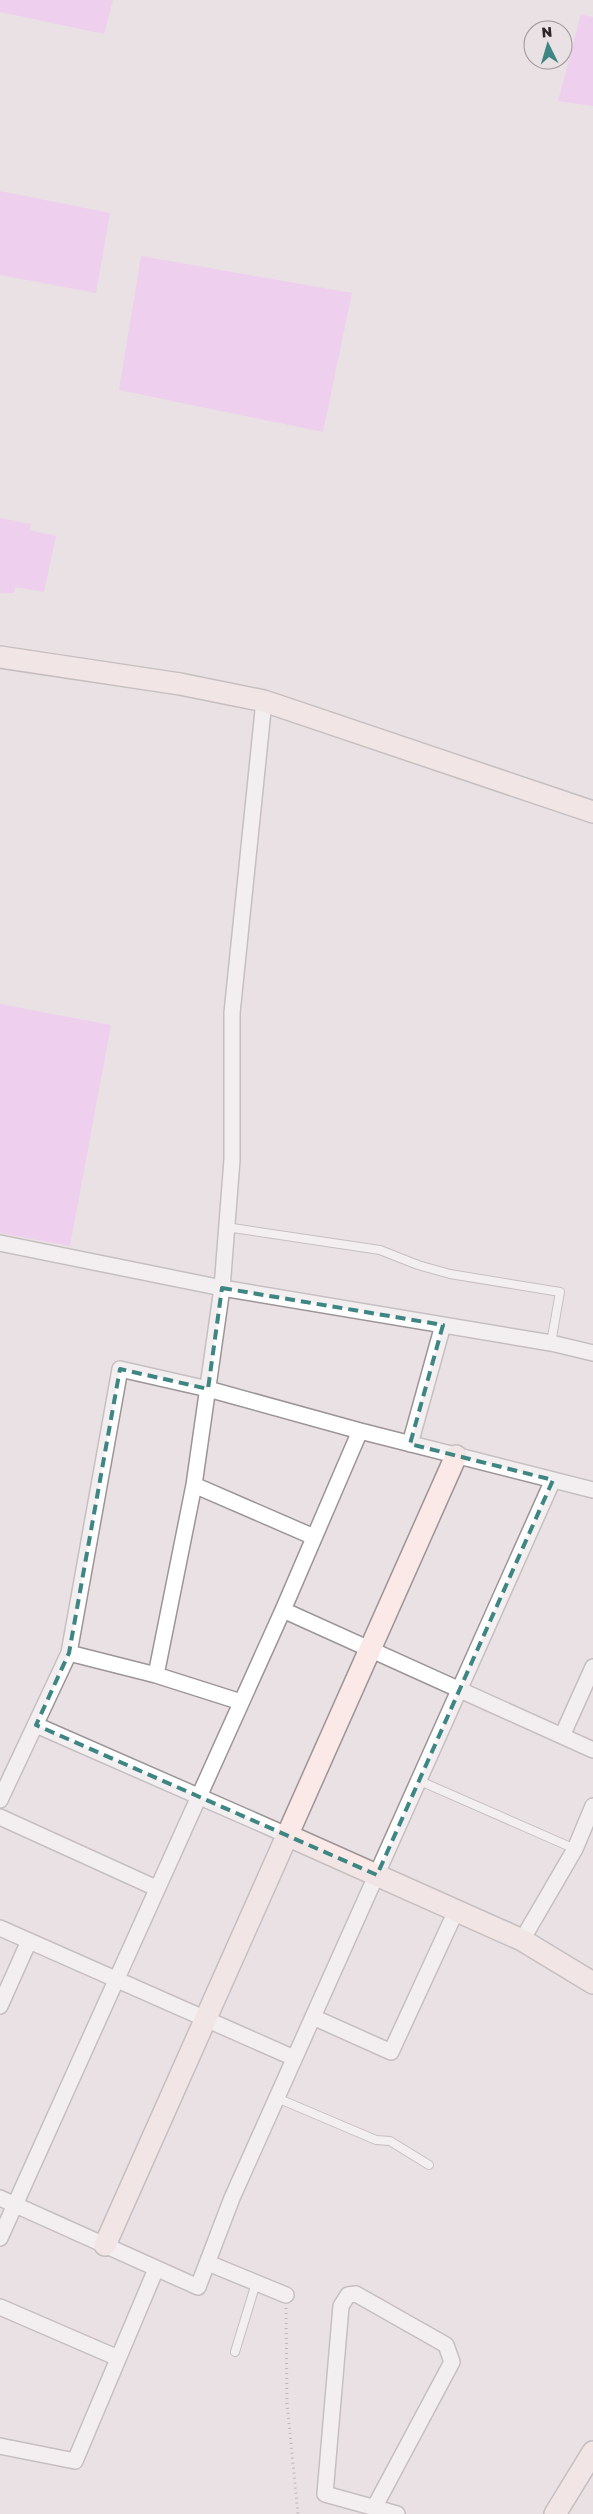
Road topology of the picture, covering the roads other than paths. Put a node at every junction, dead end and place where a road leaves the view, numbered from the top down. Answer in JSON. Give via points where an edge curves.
{"nodes":[{"id":1,"x":0,"y":657,"type":"edge"},
{"id":2,"x":264,"y":701,"type":"junction"},
{"id":3,"x":593,"y":812,"type":"edge"},
{"id":4,"x":226,"y":1227,"type":"junction"},
{"id":5,"x":0,"y":1243,"type":"edge"},
{"id":6,"x":222,"y":1288,"type":"junction"},
{"id":7,"x":443,"y":1325,"type":"junction"},
{"id":8,"x":551,"y":1343,"type":"junction"},
{"id":9,"x":593,"y":1354,"type":"edge"},
{"id":10,"x":208,"y":1389,"type":"junction"},
{"id":11,"x":360,"y":1431,"type":"junction"},
{"id":12,"x":410,"y":1444,"type":"junction"},
{"id":13,"x":456,"y":1456,"type":"junction"},
{"id":14,"x":553,"y":1480,"type":"junction"},
{"id":15,"x":194,"y":1485,"type":"junction"},
{"id":16,"x":593,"y":1490,"type":"edge"},
{"id":17,"x":314,"y":1537,"type":"junction"},
{"id":18,"x":283,"y":1610,"type":"junction"},
{"id":19,"x":370,"y":1651,"type":"junction"},
{"id":20,"x":69,"y":1653,"type":"junction"},
{"id":21,"x":593,"y":1667,"type":"edge"},
{"id":22,"x":156,"y":1675,"type":"junction"},
{"id":23,"x":458,"y":1690,"type":"junction"},
{"id":24,"x":241,"y":1702,"type":"junction"},
{"id":25,"x":36,"y":1725,"type":"junction"},
{"id":26,"x":562,"y":1736,"type":"junction"},
{"id":27,"x":593,"y":1750,"type":"edge"},
{"id":28,"x":420,"y":1781,"type":"junction"},
{"id":29,"x":198,"y":1797,"type":"junction"},
{"id":30,"x":0,"y":1800,"type":"edge"},
{"id":31,"x":593,"y":1806,"type":"edge"},
{"id":32,"x":0,"y":1817,"type":"edge"},
{"id":33,"x":590,"y":1825,"type":"edge"},
{"id":34,"x":289,"y":1836,"type":"junction"},
{"id":35,"x":575,"y":1849,"type":"junction"},
{"id":36,"x":377,"y":1875,"type":"junction"},
{"id":37,"x":156,"y":1888,"type":"junction"},
{"id":38,"x":456,"y":1911,"type":"junction"},
{"id":39,"x":0,"y":1928,"type":"edge"},
{"id":40,"x":522,"y":1940,"type":"junction"},
{"id":41,"x":29,"y":1941,"type":"junction"},
{"id":42,"x":116,"y":1979,"type":"junction"},
{"id":43,"x":593,"y":1983,"type":"edge"},
{"id":44,"x":0,"y":2006,"type":"edge"},
{"id":45,"x":205,"y":2017,"type":"junction"},
{"id":46,"x":313,"y":2017,"type":"junction"},
{"id":47,"x":294,"y":2058,"type":"junction"},
{"id":48,"x":277,"y":2098,"type":"junction"},
{"id":49,"x":429,"y":2165,"type":"dead end"},
{"id":50,"x":0,"y":2198,"type":"edge"},
{"id":51,"x":15,"y":2205,"type":"junction"},
{"id":52,"x":0,"y":2238,"type":"edge"},
{"id":53,"x":105,"y":2245,"type":"junction"},
{"id":54,"x":208,"y":2263,"type":"junction"},
{"id":55,"x":156,"y":2269,"type":"junction"},
{"id":56,"x":256,"y":2283,"type":"junction"},
{"id":57,"x":286,"y":2295,"type":"road end"},
{"id":58,"x":0,"y":2307,"type":"edge"},
{"id":59,"x":235,"y":2352,"type":"dead end"},
{"id":60,"x":118,"y":2358,"type":"junction"},
{"id":61,"x":0,"y":2446,"type":"edge"},
{"id":62,"x":593,"y":2452,"type":"edge"},
{"id":63,"x":374,"y":2508,"type":"junction"},
{"id":64,"x":398,"y":2514,"type":"edge"},
{"id":65,"x":555,"y":2514,"type":"edge"}],
"edges":[{"from":1,"to":2,"type":"street","via":[[180,684]]},
{"from":2,"to":3,"type":"street"},
{"from":2,"to":4,"type":"street","via":[[232,1013],[232,1160]]},
{"from":4,"to":6,"type":"street"},
{"from":4,"to":8,"type":"lane","via":[[380,1250],[450,1274],[560,1292]]},
{"from":5,"to":6,"type":"street"},
{"from":6,"to":7,"type":"street"},
{"from":6,"to":10,"type":"street"},
{"from":7,"to":8,"type":"street"},
{"from":7,"to":12,"type":"street"},
{"from":8,"to":9,"type":"street"},
{"from":10,"to":11,"type":"street"},
{"from":10,"to":15,"type":"street"},
{"from":10,"to":20,"type":"street","via":[[120,1369]]},
{"from":11,"to":12,"type":"street"},
{"from":11,"to":17,"type":"street"},
{"from":12,"to":13,"type":"street"},
{"from":13,"to":14,"type":"street"},
{"from":13,"to":19,"type":"street"},
{"from":14,"to":16,"type":"street"},
{"from":14,"to":23,"type":"street"},
{"from":15,"to":17,"type":"street"},
{"from":15,"to":22,"type":"street"},
{"from":17,"to":18,"type":"street"},
{"from":18,"to":19,"type":"street"},
{"from":18,"to":24,"type":"street"},
{"from":19,"to":23,"type":"street"},
{"from":19,"to":34,"type":"street"},
{"from":20,"to":22,"type":"street"},
{"from":20,"to":25,"type":"street"},
{"from":21,"to":26,"type":"street"},
{"from":22,"to":24,"type":"street"},
{"from":23,"to":26,"type":"street"},
{"from":23,"to":28,"type":"street"},
{"from":24,"to":29,"type":"street"},
{"from":25,"to":29,"type":"street"},
{"from":25,"to":30,"type":"street"},
{"from":26,"to":27,"type":"street"},
{"from":28,"to":35,"type":"lane"},
{"from":28,"to":36,"type":"street"},
{"from":29,"to":34,"type":"street"},
{"from":29,"to":37,"type":"street"},
{"from":31,"to":33,"type":"street"},
{"from":32,"to":37,"type":"street"},
{"from":33,"to":35,"type":"street"},
{"from":34,"to":36,"type":"street"},
{"from":34,"to":45,"type":"street"},
{"from":35,"to":40,"type":"street"},
{"from":36,"to":38,"type":"street"},
{"from":36,"to":46,"type":"street"},
{"from":37,"to":42,"type":"street"},
{"from":38,"to":40,"type":"street"},
{"from":38,"to":46,"type":"street","via":[[391,2052]]},
{"from":39,"to":41,"type":"street"},
{"from":40,"to":43,"type":"street"},
{"from":41,"to":42,"type":"street"},
{"from":41,"to":44,"type":"street"},
{"from":42,"to":45,"type":"street"},
{"from":42,"to":51,"type":"street"},
{"from":45,"to":47,"type":"street"},
{"from":45,"to":53,"type":"street"},
{"from":46,"to":47,"type":"street"},
{"from":47,"to":48,"type":"street"},
{"from":48,"to":49,"type":"lane","via":[[376,2140],[390,2141]]},
{"from":48,"to":54,"type":"street","via":[[232,2198]]},
{"from":50,"to":51,"type":"street"},
{"from":51,"to":52,"type":"street"},
{"from":51,"to":53,"type":"street"},
{"from":53,"to":55,"type":"street"},
{"from":54,"to":55,"type":"street","via":[[198,2288]]},
{"from":54,"to":56,"type":"street"},
{"from":55,"to":60,"type":"street"},
{"from":56,"to":57,"type":"street"},
{"from":56,"to":59,"type":"lane"},
{"from":58,"to":60,"type":"street"},
{"from":60,"to":61,"type":"street","via":[[75,2461]]},
{"from":62,"to":65,"type":"street"},
{"from":63,"to":63,"type":"street","via":[[325,2494],[341,2306],[348,2295],[356,2294],[446,2345],[452,2362]]},
{"from":63,"to":64,"type":"street"}]}
